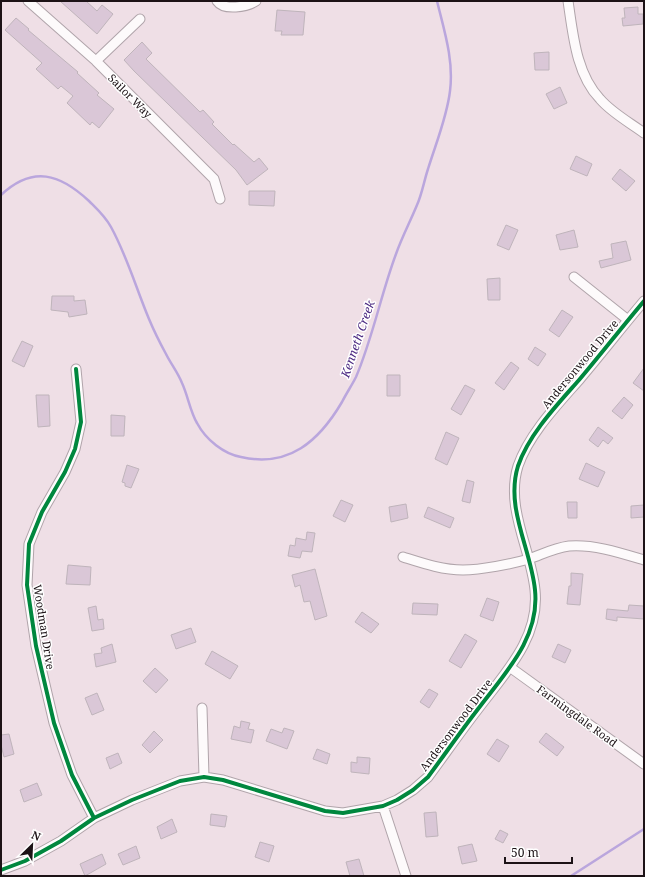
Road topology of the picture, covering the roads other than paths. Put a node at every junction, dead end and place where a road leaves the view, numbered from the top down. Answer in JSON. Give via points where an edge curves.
{"nodes":[{"id":1,"x":28,"y":1,"type":"edge"},
{"id":2,"x":216,"y":1,"type":"edge"},
{"id":3,"x":256,"y":1,"type":"edge"},
{"id":4,"x":568,"y":1,"type":"edge"},
{"id":5,"x":140,"y":19,"type":"dead end"},
{"id":6,"x":96,"y":62,"type":"junction"},
{"id":7,"x":644,"y":133,"type":"edge"},
{"id":8,"x":220,"y":199,"type":"dead end"},
{"id":9,"x":574,"y":277,"type":"dead end"},
{"id":10,"x":644,"y":301,"type":"edge"},
{"id":11,"x":628,"y":320,"type":"junction"},
{"id":12,"x":76,"y":369,"type":"dead end"},
{"id":13,"x":403,"y":557,"type":"dead end"},
{"id":14,"x":530,"y":558,"type":"junction"},
{"id":15,"x":644,"y":560,"type":"edge"},
{"id":16,"x":511,"y":668,"type":"junction"},
{"id":17,"x":202,"y":708,"type":"dead end"},
{"id":18,"x":644,"y":764,"type":"edge"},
{"id":19,"x":204,"y":777,"type":"junction"},
{"id":20,"x":383,"y":806,"type":"junction"},
{"id":21,"x":94,"y":818,"type":"junction"},
{"id":22,"x":1,"y":870,"type":"edge"},
{"id":23,"x":406,"y":876,"type":"edge"}],
"edges":[{"from":1,"to":6,"type":"street","name":"Sailor Way"},
{"from":2,"to":3,"type":"street","via":[[225,7]]},
{"from":4,"to":7,"type":"street","via":[[578,53],[590,86],[609,108]]},
{"from":5,"to":6,"type":"street"},
{"from":6,"to":8,"type":"street","name":"Sailor Way","via":[[214,179]]},
{"from":9,"to":11,"type":"street"},
{"from":10,"to":11,"type":"street","name":"Andersonwood Drive"},
{"from":11,"to":14,"type":"street","name":"Andersonwood Drive","via":[[557,406],[523,454],[517,472],[514,497]]},
{"from":12,"to":21,"type":"street","name":"Woodman Drive","via":[[81,422],[75,449],[42,512],[29,544],[26,585],[36,646],[54,723],[72,775]]},
{"from":13,"to":14,"type":"street","via":[[434,567],[463,570]]},
{"from":14,"to":15,"type":"street","via":[[559,548],[585,546]]},
{"from":14,"to":16,"type":"street","name":"Andersonwood Drive","via":[[536,605],[534,622]]},
{"from":16,"to":18,"type":"street","name":"Farmingdale Road"},
{"from":16,"to":20,"type":"street","name":"Andersonwood Drive","via":[[428,777],[413,790]]},
{"from":17,"to":19,"type":"street"},
{"from":19,"to":20,"type":"street","name":"Andersonwood Drive","via":[[224,780],[325,811],[343,812]]},
{"from":19,"to":21,"type":"street","name":"Andersonwood Drive","via":[[180,781],[153,791]]},
{"from":20,"to":23,"type":"street"},
{"from":21,"to":22,"type":"street","name":"Andersonwood Drive","via":[[61,841],[25,861]]}]}
